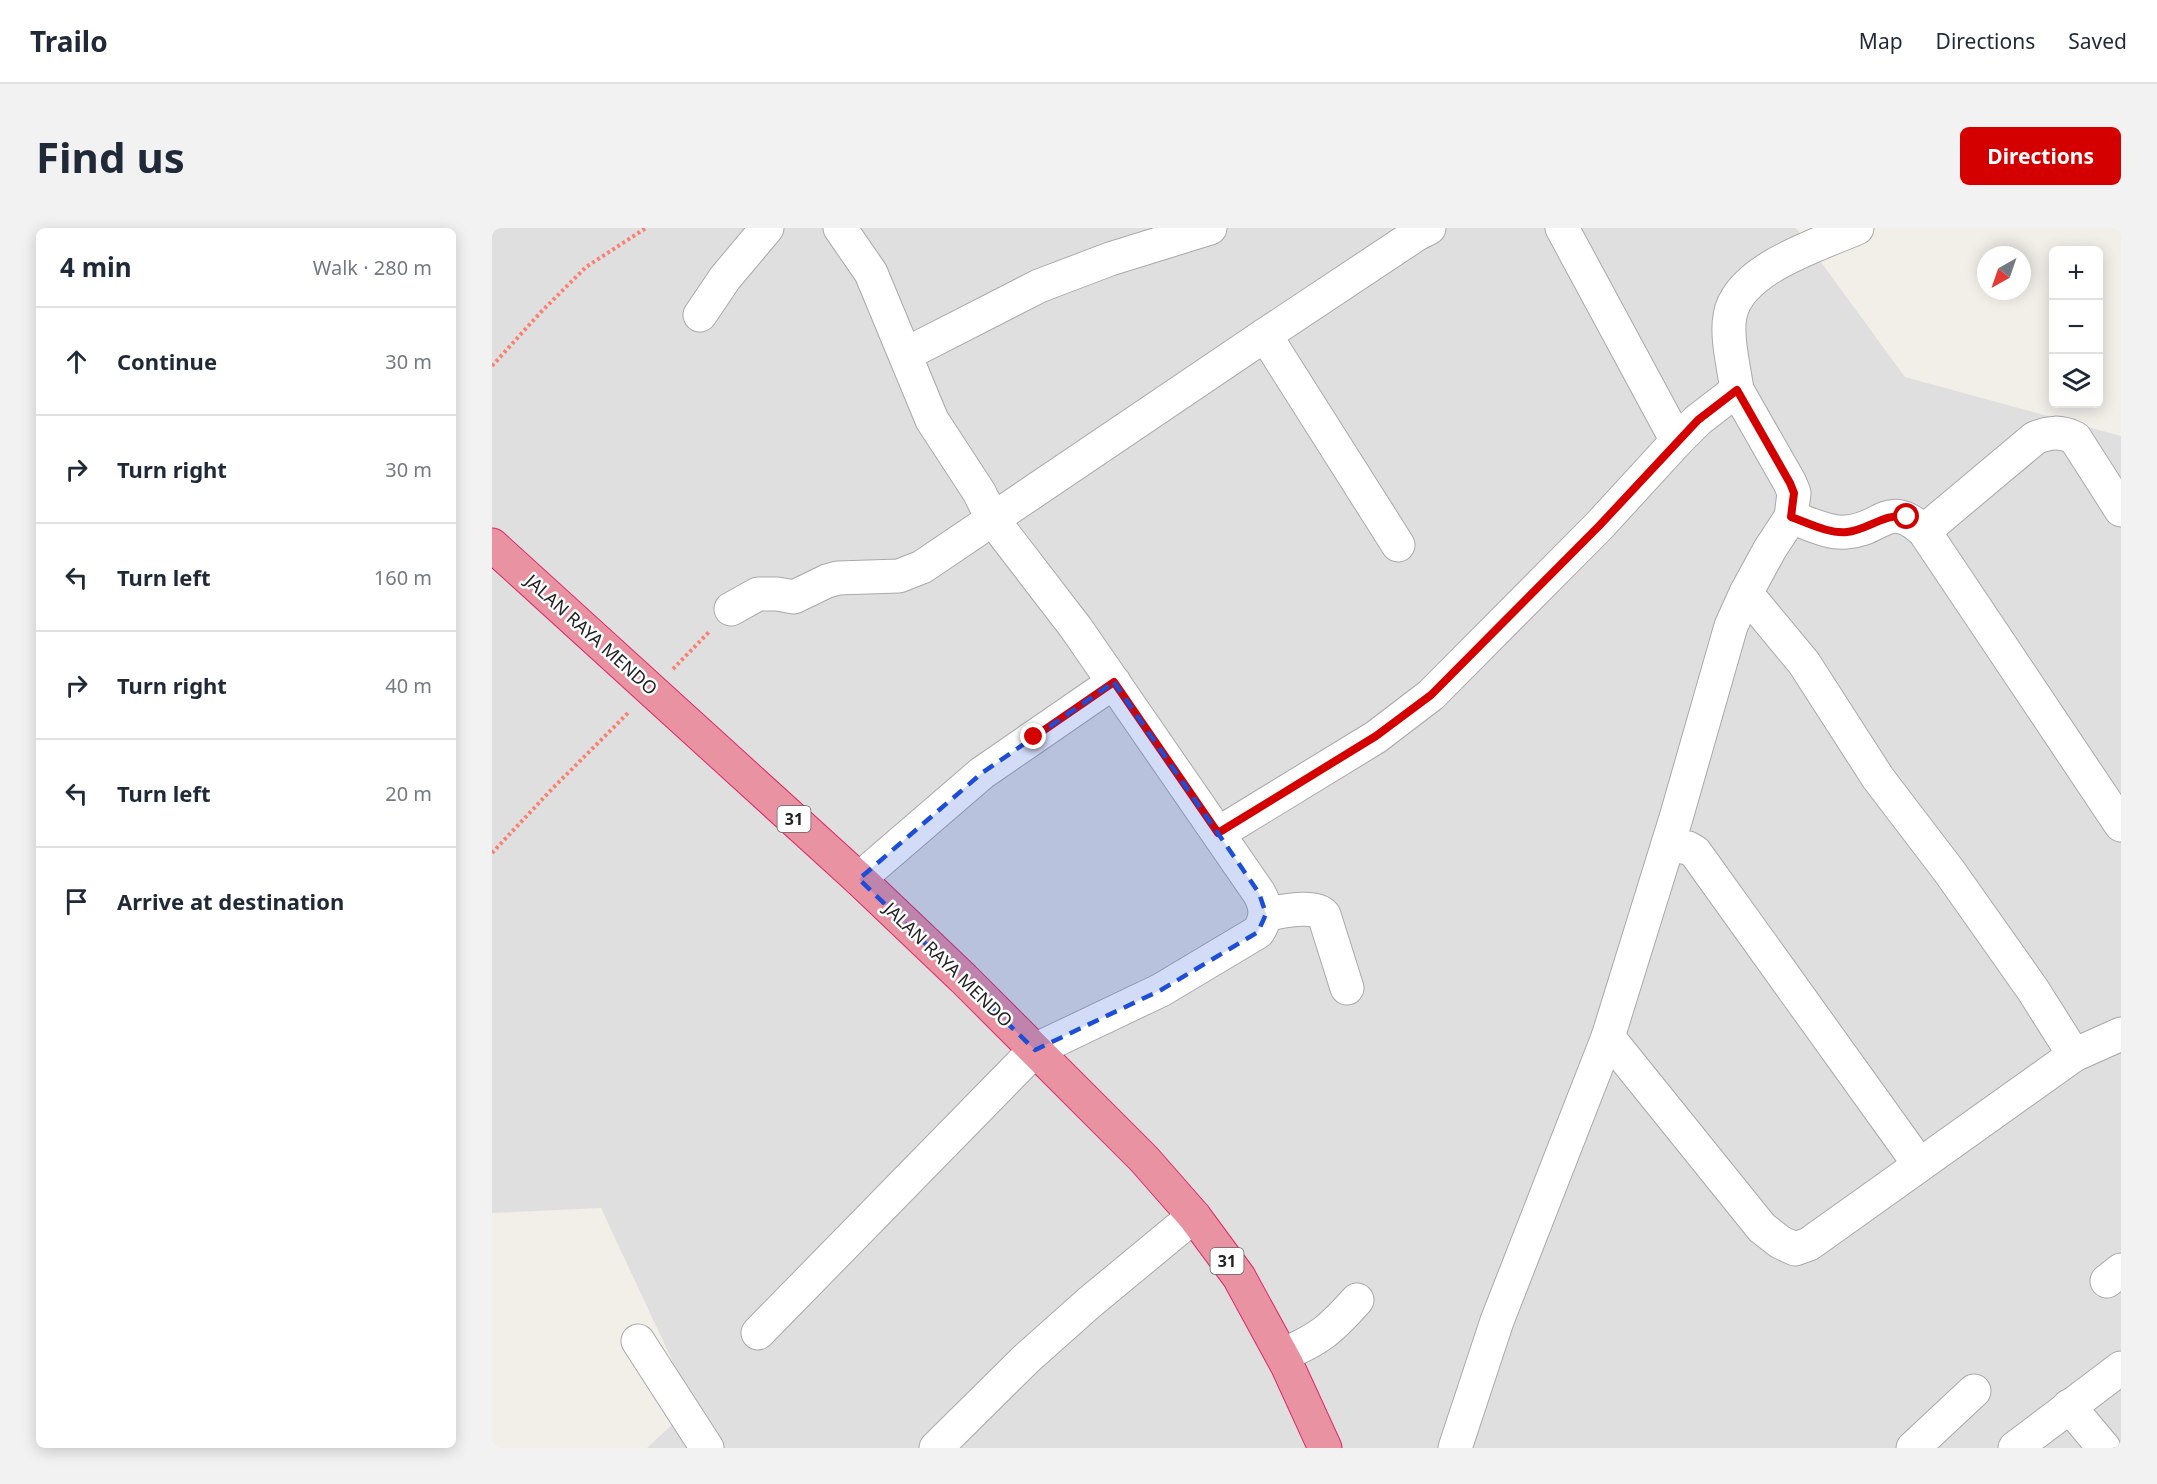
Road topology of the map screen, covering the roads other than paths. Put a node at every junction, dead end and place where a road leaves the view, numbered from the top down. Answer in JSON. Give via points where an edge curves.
{"nodes":[{"id":1,"x":767,"y":228,"type":"edge"},
{"id":2,"x":840,"y":228,"type":"edge"},
{"id":3,"x":1210,"y":228,"type":"edge"},
{"id":4,"x":1429,"y":228,"type":"edge"},
{"id":5,"x":1562,"y":228,"type":"edge"},
{"id":6,"x":1857,"y":228,"type":"edge"},
{"id":7,"x":700,"y":315,"type":"dead end"},
{"id":8,"x":1265,"y":335,"type":"junction"},
{"id":9,"x":906,"y":354,"type":"junction"},
{"id":10,"x":1737,"y":390,"type":"junction"},
{"id":11,"x":1677,"y":441,"type":"junction"},
{"id":12,"x":2121,"y":510,"type":"edge"},
{"id":13,"x":1791,"y":517,"type":"junction"},
{"id":14,"x":993,"y":520,"type":"junction"},
{"id":15,"x":1924,"y":531,"type":"junction"},
{"id":16,"x":492,"y":545,"type":"edge"},
{"id":17,"x":1398,"y":545,"type":"dead end"},
{"id":18,"x":1746,"y":593,"type":"junction"},
{"id":19,"x":731,"y":609,"type":"road end"},
{"id":20,"x":1114,"y":682,"type":"junction"},
{"id":21,"x":2121,"y":825,"type":"edge"},
{"id":22,"x":1218,"y":833,"type":"junction"},
{"id":23,"x":1668,"y":844,"type":"junction"},
{"id":24,"x":859,"y":879,"type":"junction"},
{"id":25,"x":1266,"y":914,"type":"junction"},
{"id":26,"x":1347,"y":988,"type":"dead end"},
{"id":27,"x":2121,"y":1034,"type":"edge"},
{"id":28,"x":1608,"y":1037,"type":"junction"},
{"id":29,"x":1035,"y":1050,"type":"junction"},
{"id":30,"x":2074,"y":1055,"type":"junction"},
{"id":31,"x":1919,"y":1164,"type":"junction"},
{"id":32,"x":1194,"y":1216,"type":"junction"},
{"id":33,"x":1357,"y":1300,"type":"dead end"},
{"id":34,"x":758,"y":1333,"type":"dead end"},
{"id":35,"x":638,"y":1341,"type":"dead end"},
{"id":36,"x":1282,"y":1355,"type":"junction"},
{"id":37,"x":2121,"y":1368,"type":"edge"},
{"id":38,"x":1974,"y":1391,"type":"dead end"},
{"id":39,"x":2069,"y":1406,"type":"junction"},
{"id":40,"x":707,"y":1448,"type":"edge"},
{"id":41,"x":936,"y":1448,"type":"edge"},
{"id":42,"x":1325,"y":1448,"type":"edge"},
{"id":43,"x":1455,"y":1448,"type":"edge"},
{"id":44,"x":1913,"y":1448,"type":"edge"},
{"id":45,"x":2015,"y":1448,"type":"edge"},
{"id":46,"x":2104,"y":1448,"type":"edge"}],
"edges":[{"from":1,"to":7,"type":"street"},
{"from":2,"to":9,"type":"street","via":[[871,273]]},
{"from":3,"to":9,"type":"street","via":[[1039,286]]},
{"from":4,"to":8,"type":"street"},
{"from":5,"to":11,"type":"street"},
{"from":6,"to":10,"type":"street","via":[[1796,254],[1760,274],[1742,291],[1733,305],[1729,329]]},
{"from":8,"to":14,"type":"street"},
{"from":8,"to":17,"type":"street"},
{"from":9,"to":14,"type":"street","via":[[932,420]]},
{"from":10,"to":11,"type":"street"},
{"from":10,"to":13,"type":"street","via":[[1790,483],[1794,493]]},
{"from":11,"to":22,"type":"street","via":[[1599,526],[1431,695],[1376,736]]},
{"from":12,"to":15,"type":"street","via":[[2075,438],[2050,433],[2035,438]]},
{"from":13,"to":15,"type":"street","via":[[1845,533],[1899,515]]},
{"from":13,"to":18,"type":"street"},
{"from":14,"to":19,"type":"street","via":[[922,567],[899,576],[837,578],[794,597],[758,594]]},
{"from":14,"to":20,"type":"street"},
{"from":15,"to":21,"type":"street"},
{"from":16,"to":24,"type":"highway","name":"JALAN RAYA MENDO","number":"31"},
{"from":18,"to":23,"type":"street","via":[[1731,626]]},
{"from":18,"to":30,"type":"street","via":[[1804,663],[1878,778],[2014,962]]},
{"from":20,"to":22,"type":"street"},
{"from":20,"to":24,"type":"street","via":[[982,773]]},
{"from":22,"to":25,"type":"street","via":[[1259,893]]},
{"from":23,"to":28,"type":"street"},
{"from":23,"to":31,"type":"street","via":[[1695,852]]},
{"from":24,"to":29,"type":"highway","name":"JALAN RAYA MENDO","number":"31"},
{"from":25,"to":26,"type":"street","via":[[1320,911]]},
{"from":25,"to":29,"type":"street","via":[[1258,932],[1170,984]]},
{"from":27,"to":30,"type":"street"},
{"from":28,"to":31,"type":"street","via":[[1762,1228],[1795,1249],[1809,1244]]},
{"from":28,"to":43,"type":"street","via":[[1497,1321]]},
{"from":29,"to":32,"type":"highway","name":"JALAN RAYA MENDO","number":"31","via":[[1144,1159]]},
{"from":29,"to":34,"type":"street"},
{"from":30,"to":31,"type":"street"},
{"from":32,"to":36,"type":"highway","name":"JALAN RAYA MENDO","number":"31","via":[[1239,1277]]},
{"from":32,"to":41,"type":"street","via":[[1089,1302]]},
{"from":33,"to":36,"type":"street","via":[[1319,1337]]},
{"from":35,"to":40,"type":"street"},
{"from":36,"to":42,"type":"highway","name":"JALAN RAYA MENDO","number":"31"},
{"from":37,"to":39,"type":"street"},
{"from":38,"to":44,"type":"street"},
{"from":39,"to":45,"type":"street"},
{"from":39,"to":46,"type":"street"}]}
